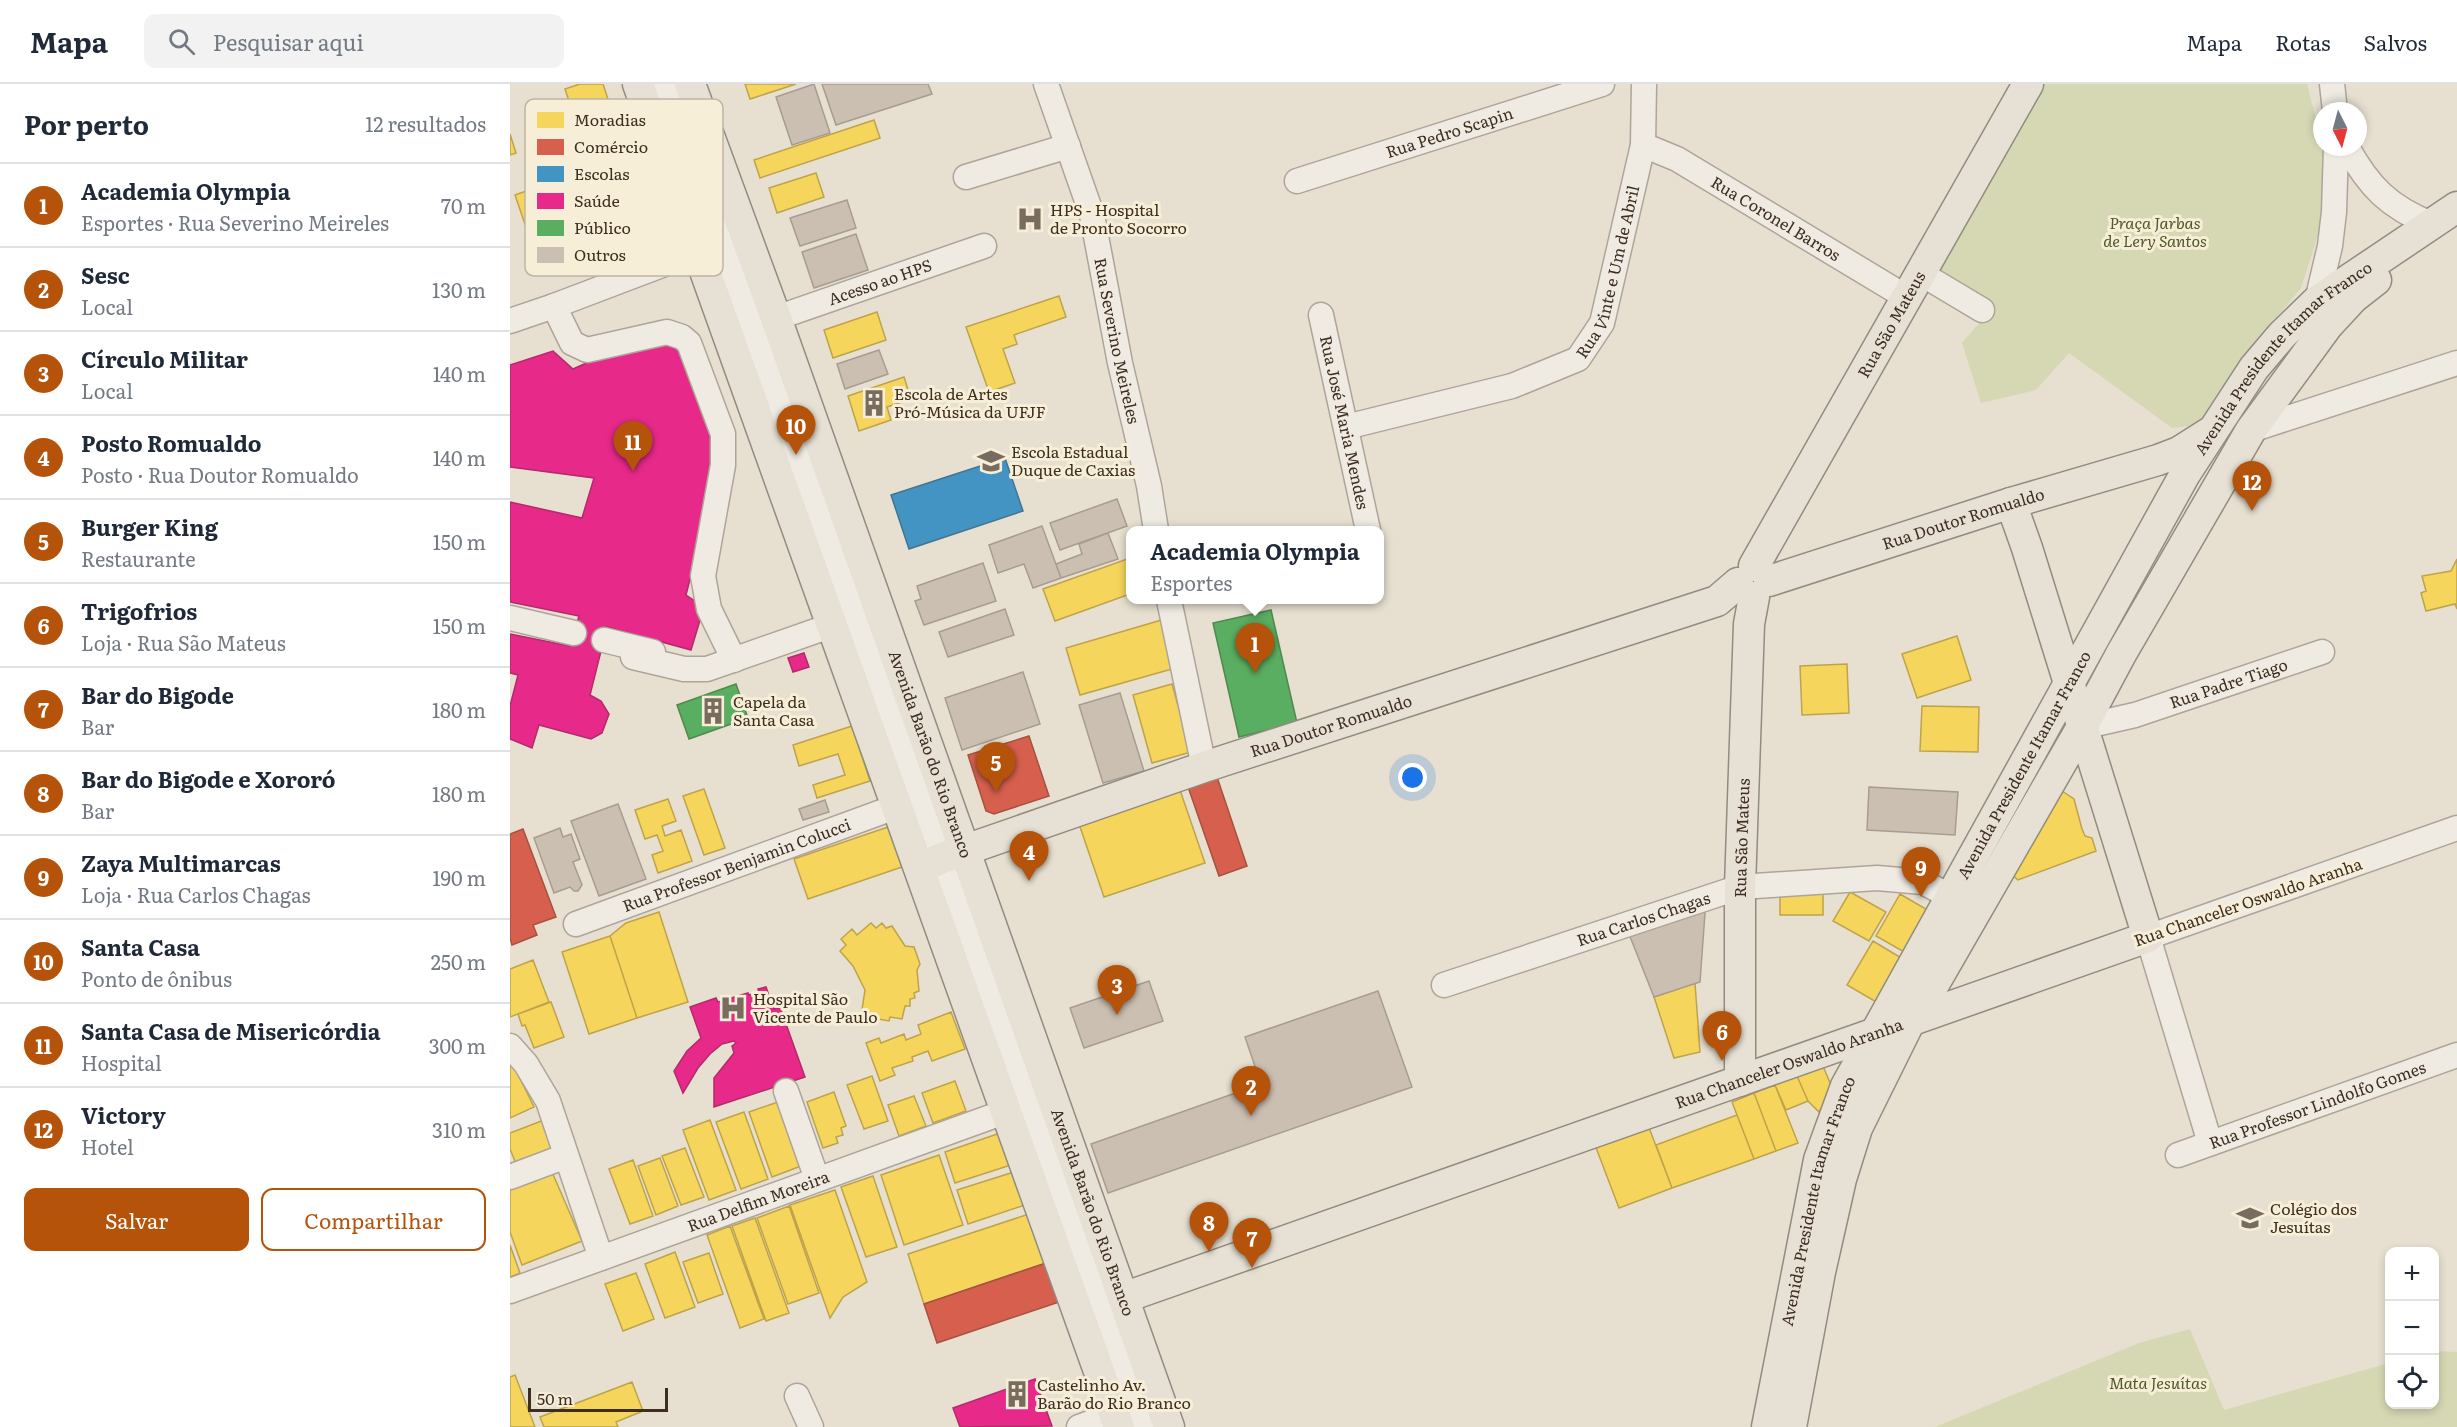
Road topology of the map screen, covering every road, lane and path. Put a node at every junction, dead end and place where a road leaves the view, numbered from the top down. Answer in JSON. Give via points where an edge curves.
{"nodes":[{"id":1,"x":638,"y":84,"type":"edge"},
{"id":2,"x":664,"y":84,"type":"edge"},
{"id":3,"x":690,"y":84,"type":"edge"},
{"id":4,"x":1046,"y":84,"type":"edge"},
{"id":5,"x":1602,"y":84,"type":"edge"},
{"id":6,"x":1644,"y":84,"type":"edge"},
{"id":7,"x":2028,"y":84,"type":"edge"},
{"id":8,"x":2332,"y":84,"type":"edge"},
{"id":9,"x":643,"y":99,"type":"edge"},
{"id":10,"x":670,"y":99,"type":"edge"},
{"id":11,"x":695,"y":99,"type":"edge"},
{"id":12,"x":2334,"y":102,"type":"edge"},
{"id":13,"x":1643,"y":145,"type":"junction"},
{"id":14,"x":1068,"y":146,"type":"junction"},
{"id":15,"x":2336,"y":156,"type":"edge"},
{"id":16,"x":2352,"y":156,"type":"edge"},
{"id":17,"x":966,"y":177,"type":"dead end"},
{"id":18,"x":1297,"y":181,"type":"dead end"},
{"id":19,"x":723,"y":192,"type":"edge"},
{"id":20,"x":2457,"y":207,"type":"edge"},
{"id":21,"x":723,"y":226,"type":"edge"},
{"id":22,"x":2444,"y":226,"type":"edge"},
{"id":23,"x":984,"y":246,"type":"dead end"},
{"id":24,"x":633,"y":276,"type":"edge"},
{"id":25,"x":709,"y":276,"type":"edge"},
{"id":26,"x":1913,"y":285,"type":"junction"},
{"id":27,"x":2317,"y":301,"type":"junction"},
{"id":28,"x":554,"y":306,"type":"junction"},
{"id":29,"x":1982,"y":310,"type":"dead end"},
{"id":30,"x":1321,"y":315,"type":"dead end"},
{"id":31,"x":510,"y":321,"type":"edge"},
{"id":32,"x":763,"y":323,"type":"junction"},
{"id":33,"x":2457,"y":363,"type":"edge"},
{"id":34,"x":1346,"y":427,"type":"junction"},
{"id":35,"x":2214,"y":430,"type":"junction"},
{"id":36,"x":2251,"y":430,"type":"junction"},
{"id":37,"x":2158,"y":460,"type":"junction"},
{"id":38,"x":2185,"y":474,"type":"junction"},
{"id":39,"x":2011,"y":503,"type":"junction"},
{"id":40,"x":1155,"y":526,"type":"edge"},
{"id":41,"x":1367,"y":526,"type":"edge"},
{"id":42,"x":1747,"y":592,"type":"junction"},
{"id":43,"x":1170,"y":604,"type":"edge"},
{"id":44,"x":510,"y":618,"type":"edge"},
{"id":45,"x":844,"y":622,"type":"junction"},
{"id":46,"x":574,"y":633,"type":"dead end"},
{"id":47,"x":604,"y":640,"type":"dead end"},
{"id":48,"x":2322,"y":652,"type":"dead end"},
{"id":49,"x":633,"y":657,"type":"dead end"},
{"id":50,"x":734,"y":660,"type":"junction"},
{"id":51,"x":2069,"y":682,"type":"junction"},
{"id":52,"x":2104,"y":684,"type":"junction"},
{"id":53,"x":2135,"y":715,"type":"junction"},
{"id":54,"x":2082,"y":727,"type":"junction"},
{"id":55,"x":1204,"y":767,"type":"junction"},
{"id":56,"x":898,"y":807,"type":"junction"},
{"id":57,"x":2457,"y":828,"type":"edge"},
{"id":58,"x":942,"y":859,"type":"junction"},
{"id":59,"x":1740,"y":887,"type":"junction"},
{"id":60,"x":1951,"y":897,"type":"junction"},
{"id":61,"x":576,"y":924,"type":"dead end"},
{"id":62,"x":2148,"y":937,"type":"junction"},
{"id":63,"x":1444,"y":985,"type":"dead end"},
{"id":64,"x":1910,"y":1021,"type":"junction"},
{"id":65,"x":1874,"y":1034,"type":"junction"},
{"id":66,"x":510,"y":1046,"type":"edge"},
{"id":67,"x":2457,"y":1055,"type":"edge"},
{"id":68,"x":1740,"y":1081,"type":"junction"},
{"id":69,"x":786,"y":1091,"type":"dead end"},
{"id":70,"x":1017,"y":1107,"type":"junction"},
{"id":71,"x":2210,"y":1143,"type":"junction"},
{"id":72,"x":2178,"y":1155,"type":"dead end"},
{"id":73,"x":566,"y":1156,"type":"junction"},
{"id":74,"x":510,"y":1177,"type":"edge"},
{"id":75,"x":817,"y":1179,"type":"junction"},
{"id":76,"x":601,"y":1258,"type":"junction"},
{"id":77,"x":510,"y":1291,"type":"edge"},
{"id":78,"x":1123,"y":1298,"type":"junction"},
{"id":79,"x":1107,"y":1326,"type":"junction"},
{"id":80,"x":797,"y":1396,"type":"dead end"},
{"id":81,"x":1117,"y":1421,"type":"edge"},
{"id":82,"x":811,"y":1427,"type":"edge"},
{"id":83,"x":1079,"y":1427,"type":"edge"},
{"id":84,"x":1142,"y":1427,"type":"edge"},
{"id":85,"x":1169,"y":1427,"type":"edge"},
{"id":86,"x":1767,"y":1427,"type":"edge"},
{"id":87,"x":1791,"y":1427,"type":"edge"}],
"edges":[{"from":1,"to":9,"type":"main road","name":"Avenida Barão do Rio Branco"},
{"from":2,"to":10,"type":"street","name":"Avenida Barão do Rio Branco"},
{"from":3,"to":11,"type":"main road","name":"Avenida Barão do Rio Branco"},
{"from":4,"to":14,"type":"street","name":"Rua Severino Meireles"},
{"from":5,"to":18,"type":"street","name":"Rua Pedro Scapin"},
{"from":6,"to":13,"type":"street","name":"Rua Vinte e Um de Abril"},
{"from":7,"to":26,"type":"main road","name":"Rua São Mateus"},
{"from":8,"to":12,"type":"street"},
{"from":13,"to":26,"type":"street","name":"Rua Coronel Barros","via":[[1677,159]]},
{"from":13,"to":34,"type":"street","name":"Rua Vinte e Um de Abril","via":[[1602,323],[1578,359],[1512,386]]},
{"from":14,"to":17,"type":"street"},
{"from":14,"to":40,"type":"street","name":"Rua Severino Meireles","via":[[1092,215]]},
{"from":15,"to":27,"type":"street","via":[[2330,246]]},
{"from":16,"to":22,"type":"street","via":[[2376,190],[2409,215]]},
{"from":19,"to":32,"type":"main road","name":"Avenida Barão do Rio Branco"},
{"from":20,"to":22,"type":"main road","name":"Avenida Presidente Itamar Franco"},
{"from":21,"to":32,"type":"street","name":"Avenida Barão do Rio Branco"},
{"from":22,"to":27,"type":"main road","name":"Avenida Presidente Itamar Franco"},
{"from":22,"to":36,"type":"main road","name":"Avenida Presidente Itamar Franco","via":[[2353,298],[2328,325]]},
{"from":23,"to":32,"type":"street","name":"Acesso ao HPS"},
{"from":24,"to":28,"type":"street"},
{"from":25,"to":45,"type":"main road","name":"Avenida Barão do Rio Branco"},
{"from":26,"to":29,"type":"street"},
{"from":26,"to":42,"type":"main road","name":"Rua São Mateus"},
{"from":27,"to":35,"type":"main road","name":"Avenida Presidente Itamar Franco","via":[[2254,368]]},
{"from":28,"to":31,"type":"street"},
{"from":28,"to":50,"type":"street","via":[[572,343],[587,350],[667,333],[689,343],[723,434],[723,465],[704,576],[709,609]]},
{"from":30,"to":34,"type":"street","name":"Rua José Maria Mendes"},
{"from":32,"to":45,"type":"street","name":"Avenida Barão do Rio Branco"},
{"from":32,"to":58,"type":"main road","name":"Avenida Barão do Rio Branco"},
{"from":33,"to":36,"type":"street"},
{"from":34,"to":41,"type":"street","name":"Rua José Maria Mendes"},
{"from":35,"to":37,"type":"main road","name":"Rua Doutor Romualdo"},
{"from":35,"to":38,"type":"main road","name":"Avenida Presidente Itamar Franco"},
{"from":36,"to":52,"type":"main road","name":"Avenida Presidente Itamar Franco"},
{"from":37,"to":38,"type":"street"},
{"from":37,"to":39,"type":"main road","name":"Rua Doutor Romualdo"},
{"from":38,"to":51,"type":"main road","name":"Avenida Presidente Itamar Franco"},
{"from":39,"to":42,"type":"main road","name":"Rua Doutor Romualdo"},
{"from":39,"to":51,"type":"main road"},
{"from":42,"to":55,"type":"main road","name":"Rua Doutor Romualdo"},
{"from":42,"to":59,"type":"main road","name":"Rua São Mateus"},
{"from":43,"to":55,"type":"street"},
{"from":44,"to":46,"type":"street"},
{"from":45,"to":50,"type":"street"},
{"from":45,"to":56,"type":"main road","name":"Avenida Barão do Rio Branco"},
{"from":45,"to":58,"type":"street","name":"Avenida Barão do Rio Branco"},
{"from":47,"to":50,"type":"street","via":[[694,660],[717,654]]},
{"from":48,"to":53,"type":"street","name":"Rua Padre Tiago"},
{"from":49,"to":50,"type":"street","via":[[695,670]]},
{"from":51,"to":52,"type":"main road"},
{"from":51,"to":54,"type":"main road"},
{"from":51,"to":60,"type":"main road","name":"Avenida Presidente Itamar Franco"},
{"from":52,"to":53,"type":"street","via":[[2109,702]]},
{"from":52,"to":54,"type":"main road","name":"Avenida Presidente Itamar Franco"},
{"from":53,"to":54,"type":"street","name":"Rua Padre Tiago"},
{"from":54,"to":62,"type":"main road"},
{"from":54,"to":64,"type":"main road","name":"Avenida Presidente Itamar Franco","via":[[1916,1017]]},
{"from":55,"to":58,"type":"main road","name":"Rua Doutor Romualdo"},
{"from":56,"to":58,"type":"main road","name":"Avenida Barão do Rio Branco"},
{"from":56,"to":61,"type":"street","name":"Rua Professor Benjamin Colucci"},
{"from":57,"to":62,"type":"street","name":"Rua Chanceler Oswaldo Aranha"},
{"from":58,"to":70,"type":"main road","name":"Avenida Barão do Rio Branco"},
{"from":58,"to":78,"type":"main road","name":"Avenida Barão do Rio Branco"},
{"from":59,"to":60,"type":"street","name":"Rua Carlos Chagas","via":[[1877,878],[1923,882]]},
{"from":59,"to":63,"type":"street","name":"Rua Carlos Chagas"},
{"from":59,"to":68,"type":"main road","name":"Rua São Mateus"},
{"from":60,"to":65,"type":"main road","name":"Avenida Presidente Itamar Franco"},
{"from":62,"to":64,"type":"main road","name":"Rua Chanceler Oswaldo Aranha"},
{"from":62,"to":71,"type":"street"},
{"from":64,"to":65,"type":"main road","name":"Rua Chanceler Oswaldo Aranha"},
{"from":64,"to":87,"type":"main road","name":"Avenida Presidente Itamar Franco","via":[[1857,1128],[1841,1179]]},
{"from":65,"to":68,"type":"main road","name":"Rua Chanceler Oswaldo Aranha"},
{"from":65,"to":86,"type":"main road","name":"Avenida Presidente Itamar Franco","via":[[1845,1086],[1819,1160]]},
{"from":66,"to":73,"type":"street","via":[[548,1101]]},
{"from":67,"to":71,"type":"street","name":"Rua Professor Lindolfo Gomes"},
{"from":68,"to":78,"type":"main road","name":"Rua Chanceler Oswaldo Aranha"},
{"from":69,"to":75,"type":"street"},
{"from":70,"to":75,"type":"street","name":"Rua Delfim Moreira"},
{"from":70,"to":79,"type":"street","name":"Avenida Barão do Rio Branco"},
{"from":70,"to":81,"type":"main road","name":"Avenida Barão do Rio Branco"},
{"from":71,"to":72,"type":"street","name":"Rua Professor Lindolfo Gomes"},
{"from":73,"to":74,"type":"street"},
{"from":73,"to":76,"type":"street"},
{"from":75,"to":76,"type":"street","name":"Rua Delfim Moreira"},
{"from":76,"to":77,"type":"street","name":"Rua Delfim Moreira"},
{"from":78,"to":79,"type":"street","via":[[1110,1311]]},
{"from":78,"to":85,"type":"main road","name":"Avenida Barão do Rio Branco"},
{"from":79,"to":84,"type":"street","name":"Avenida Barão do Rio Branco"},
{"from":80,"to":82,"type":"street"},
{"from":81,"to":83,"type":"street"}]}
